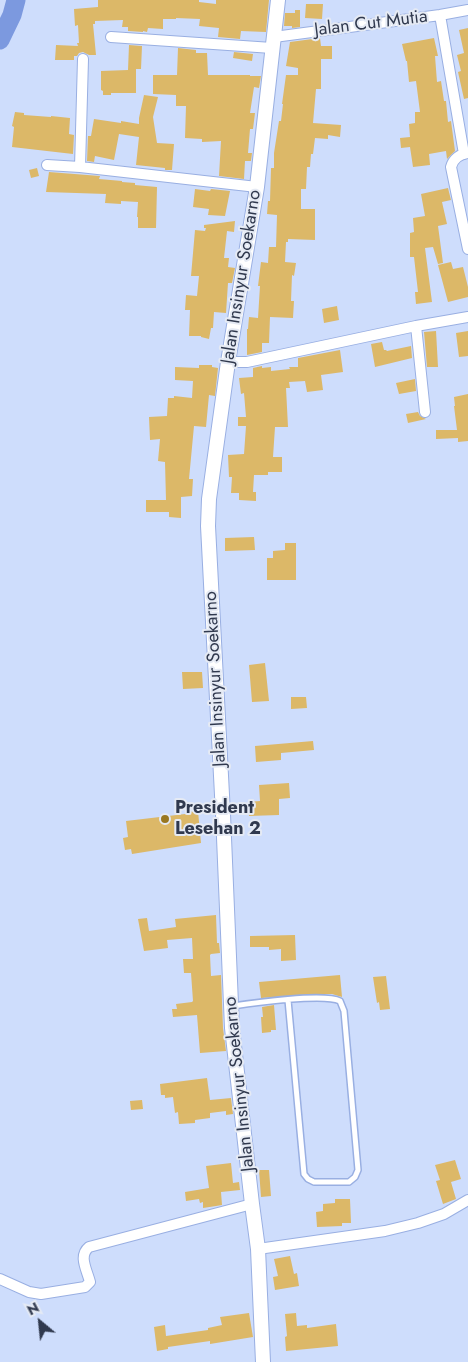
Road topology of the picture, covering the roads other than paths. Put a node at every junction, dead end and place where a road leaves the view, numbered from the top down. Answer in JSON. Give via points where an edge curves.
{"nodes":[{"id":1,"x":278,"y":0,"type":"edge"},
{"id":2,"x":468,"y":10,"type":"edge"},
{"id":3,"x":440,"y":15,"type":"junction"},
{"id":4,"x":111,"y":37,"type":"dead end"},
{"id":5,"x":273,"y":43,"type":"junction"},
{"id":6,"x":83,"y":59,"type":"dead end"},
{"id":7,"x":466,"y":153,"type":"edge"},
{"id":8,"x":47,"y":165,"type":"dead end"},
{"id":9,"x":80,"y":167,"type":"junction"},
{"id":10,"x":257,"y":187,"type":"junction"},
{"id":11,"x":468,"y":249,"type":"edge"},
{"id":12,"x":468,"y":318,"type":"edge"},
{"id":13,"x":416,"y":326,"type":"junction"},
{"id":14,"x":228,"y":362,"type":"junction"},
{"id":15,"x":426,"y":412,"type":"dead end"},
{"id":16,"x":288,"y":1000,"type":"junction"},
{"id":17,"x":231,"y":1006,"type":"junction"},
{"id":18,"x":468,"y":1200,"type":"edge"},
{"id":19,"x":252,"y":1204,"type":"junction"},
{"id":20,"x":258,"y":1249,"type":"junction"},
{"id":21,"x":0,"y":1279,"type":"edge"},
{"id":22,"x":264,"y":1362,"type":"edge"}],
"edges":[{"from":1,"to":5,"type":"main road","name":"Jalan Insinyur Soekarno"},
{"from":2,"to":3,"type":"street","name":"Jalan Cut Mutia"},
{"from":3,"to":5,"type":"street","name":"Jalan Cut Mutia"},
{"from":3,"to":7,"type":"street"},
{"from":4,"to":5,"type":"street","name":"Jalan Cut Mutia"},
{"from":5,"to":10,"type":"main road","name":"Jalan Insinyur Soekarno"},
{"from":6,"to":9,"type":"street"},
{"from":7,"to":11,"type":"street","via":[[454,160],[451,167]]},
{"from":8,"to":9,"type":"street"},
{"from":9,"to":10,"type":"street"},
{"from":10,"to":14,"type":"main road","name":"Jalan Insinyur Soekarno"},
{"from":12,"to":13,"type":"street"},
{"from":13,"to":14,"type":"street","via":[[247,362]]},
{"from":13,"to":15,"type":"street"},
{"from":14,"to":17,"type":"main road","name":"Jalan Insinyur Soekarno","via":[[208,526]]},
{"from":16,"to":16,"type":"lane","via":[[304,1174],[314,1182],[349,1182],[358,1170],[342,1006],[340,1001],[332,998]]},
{"from":16,"to":17,"type":"lane"},
{"from":17,"to":19,"type":"main road","name":"Jalan Insinyur Soekarno"},
{"from":18,"to":20,"type":"street","via":[[444,1214],[385,1231]]},
{"from":19,"to":20,"type":"main road","name":"Jalan Insinyur Soekarno"},
{"from":19,"to":21,"type":"street","via":[[89,1247],[84,1253],[84,1261],[90,1282],[85,1287],[41,1294]]},
{"from":20,"to":22,"type":"main road","name":"Jalan Insinyur Soekarno"}]}
